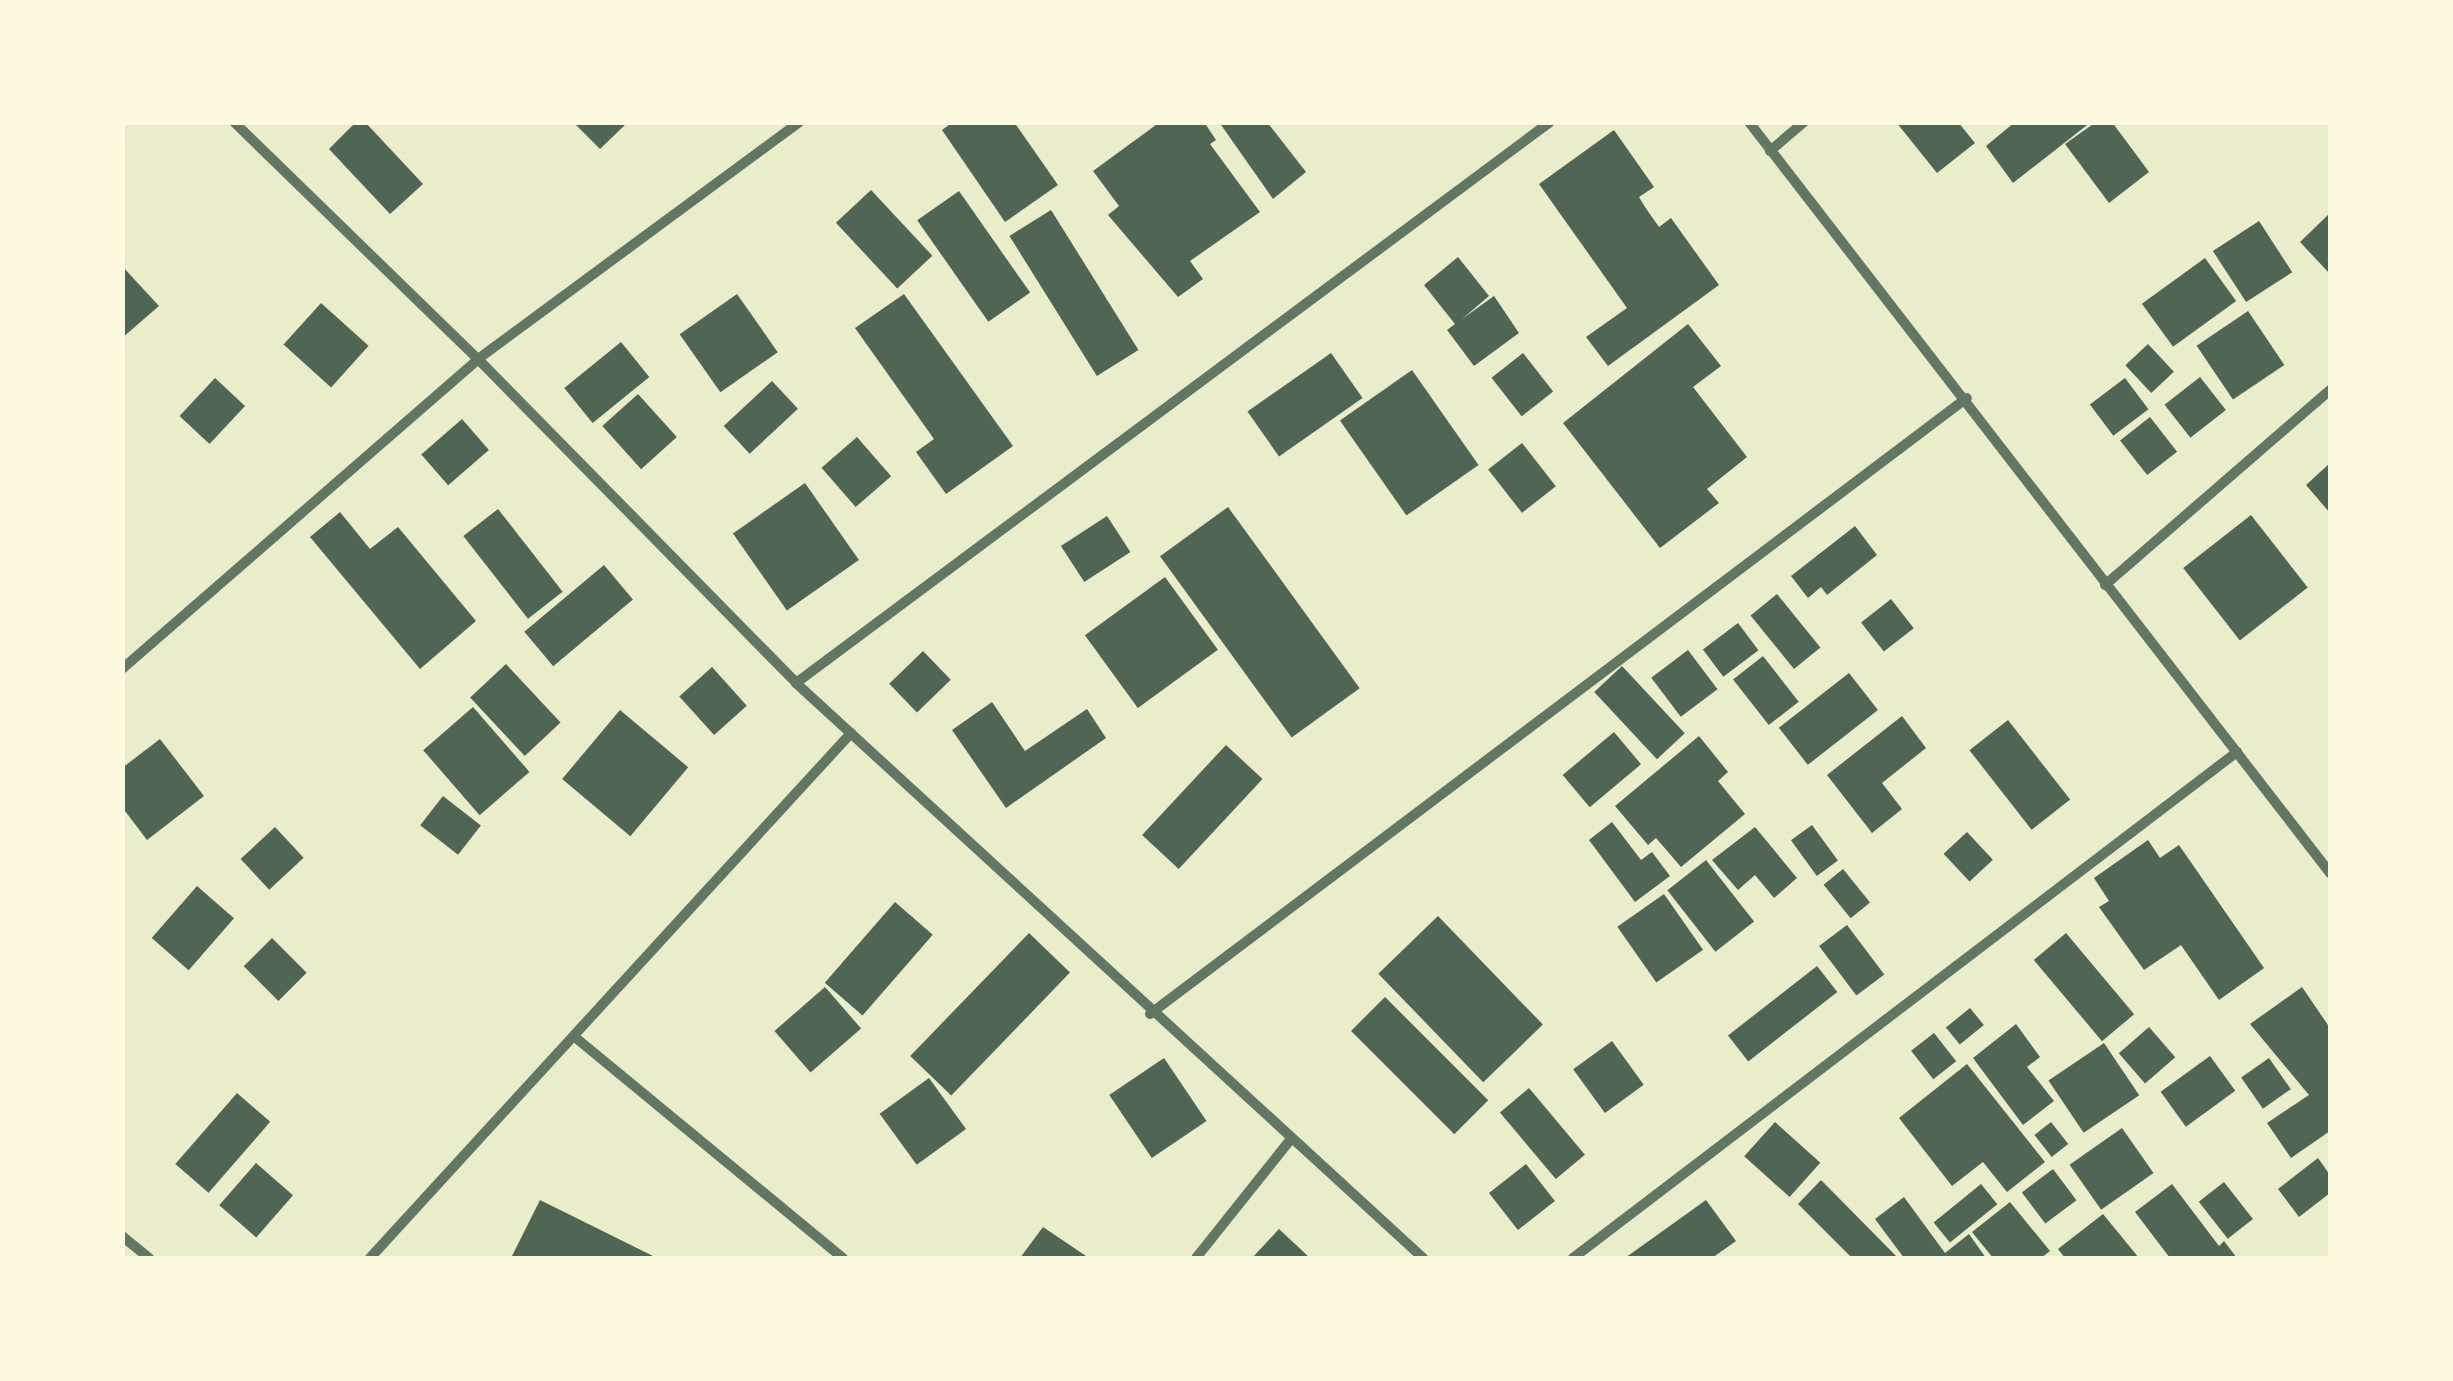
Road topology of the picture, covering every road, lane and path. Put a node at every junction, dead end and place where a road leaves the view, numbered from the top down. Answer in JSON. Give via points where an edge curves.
{"nodes":[{"id":1,"x":234,"y":122,"type":"edge"},
{"id":2,"x":799,"y":122,"type":"edge"},
{"id":3,"x":1550,"y":122,"type":"edge"},
{"id":4,"x":1750,"y":122,"type":"edge"},
{"id":5,"x":1804,"y":122,"type":"edge"},
{"id":6,"x":1770,"y":151,"type":"junction"},
{"id":7,"x":478,"y":359,"type":"junction"},
{"id":8,"x":2330,"y":390,"type":"edge"},
{"id":9,"x":1967,"y":398,"type":"junction"},
{"id":10,"x":2105,"y":585,"type":"junction"},
{"id":11,"x":122,"y":668,"type":"edge"},
{"id":12,"x":796,"y":684,"type":"junction"},
{"id":13,"x":851,"y":733,"type":"junction"},
{"id":14,"x":2238,"y":752,"type":"junction"},
{"id":15,"x":2330,"y":873,"type":"edge"},
{"id":16,"x":1150,"y":1014,"type":"junction"},
{"id":17,"x":576,"y":1038,"type":"junction"},
{"id":18,"x":1291,"y":1140,"type":"junction"},
{"id":19,"x":122,"y":1236,"type":"edge"},
{"id":20,"x":148,"y":1258,"type":"edge"},
{"id":21,"x":370,"y":1258,"type":"edge"},
{"id":22,"x":843,"y":1258,"type":"edge"},
{"id":23,"x":1196,"y":1258,"type":"edge"},
{"id":24,"x":1423,"y":1258,"type":"edge"},
{"id":25,"x":1572,"y":1258,"type":"edge"}],
"edges":[{"from":1,"to":7,"type":"street"},
{"from":2,"to":7,"type":"street"},
{"from":3,"to":12,"type":"street"},
{"from":4,"to":6,"type":"street"},
{"from":5,"to":6,"type":"street"},
{"from":6,"to":9,"type":"street"},
{"from":7,"to":11,"type":"street"},
{"from":7,"to":12,"type":"street"},
{"from":8,"to":10,"type":"street"},
{"from":9,"to":10,"type":"street"},
{"from":9,"to":16,"type":"street"},
{"from":10,"to":14,"type":"street"},
{"from":12,"to":13,"type":"street"},
{"from":13,"to":16,"type":"street"},
{"from":13,"to":17,"type":"street"},
{"from":14,"to":15,"type":"street"},
{"from":14,"to":25,"type":"street"},
{"from":16,"to":18,"type":"street"},
{"from":17,"to":21,"type":"street"},
{"from":17,"to":22,"type":"street"},
{"from":18,"to":23,"type":"street"},
{"from":18,"to":24,"type":"street"},
{"from":19,"to":20,"type":"street"}]}
